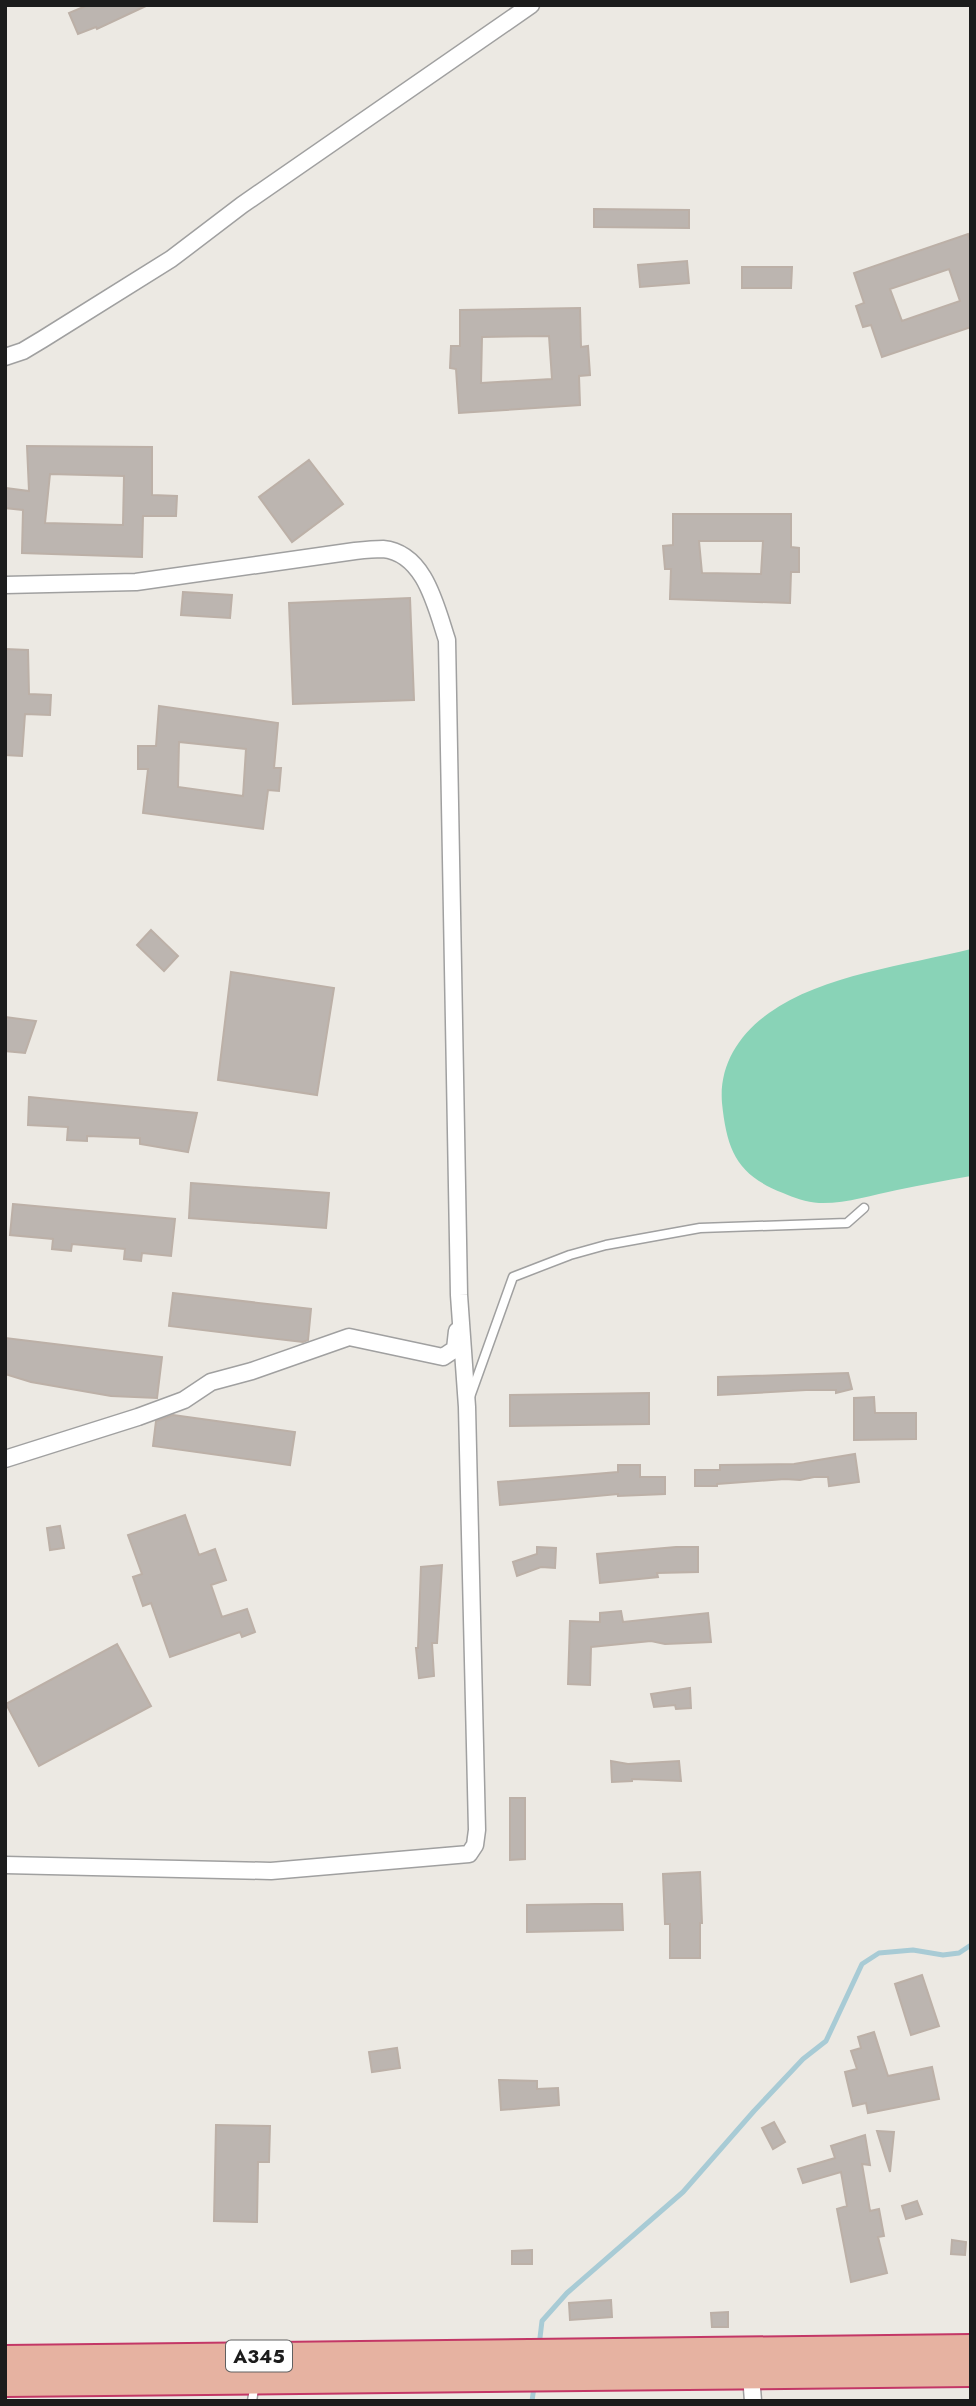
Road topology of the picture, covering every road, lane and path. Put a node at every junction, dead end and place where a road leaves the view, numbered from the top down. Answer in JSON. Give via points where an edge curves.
{"nodes":[{"id":1,"x":531,"y":5,"type":"edge"},
{"id":2,"x":5,"y":358,"type":"edge"},
{"id":3,"x":5,"y":585,"type":"edge"},
{"id":4,"x":864,"y":1208,"type":"dead end"},
{"id":5,"x":459,"y":1295,"type":"junction"},
{"id":6,"x":467,"y":1407,"type":"junction"},
{"id":7,"x":5,"y":1459,"type":"edge"},
{"id":8,"x":5,"y":1865,"type":"edge"},
{"id":9,"x":971,"y":2348,"type":"edge"},
{"id":10,"x":5,"y":2359,"type":"edge"},
{"id":11,"x":512,"y":2365,"type":"junction"},
{"id":12,"x":556,"y":2365,"type":"junction"},
{"id":13,"x":971,"y":2374,"type":"edge"},
{"id":14,"x":5,"y":2383,"type":"edge"},
{"id":15,"x":752,"y":2388,"type":"edge"},
{"id":16,"x":254,"y":2391,"type":"edge"}],
"edges":[{"from":1,"to":2,"type":"street","via":[[171,259]]},
{"from":3,"to":5,"type":"street","via":[[136,582],[384,549],[416,566],[429,587],[447,639]]},
{"from":4,"to":6,"type":"lane","via":[[847,1223],[700,1227],[606,1245],[513,1277]]},
{"from":5,"to":6,"type":"street"},
{"from":5,"to":7,"type":"street","via":[[455,1349],[443,1357],[349,1337],[211,1382],[184,1400],[138,1417]]},
{"from":6,"to":8,"type":"street","via":[[477,1830],[469,1854],[271,1871]]},
{"from":9,"to":12,"type":"highway","number":"A345"},
{"from":10,"to":11,"type":"highway","number":"A345"},
{"from":11,"to":12,"type":"highway","number":"A345"},
{"from":11,"to":16,"type":"highway","number":"A345"},
{"from":12,"to":15,"type":"highway","number":"A345"},
{"from":13,"to":15,"type":"highway","number":"A345"},
{"from":14,"to":16,"type":"highway","number":"A345"}]}
